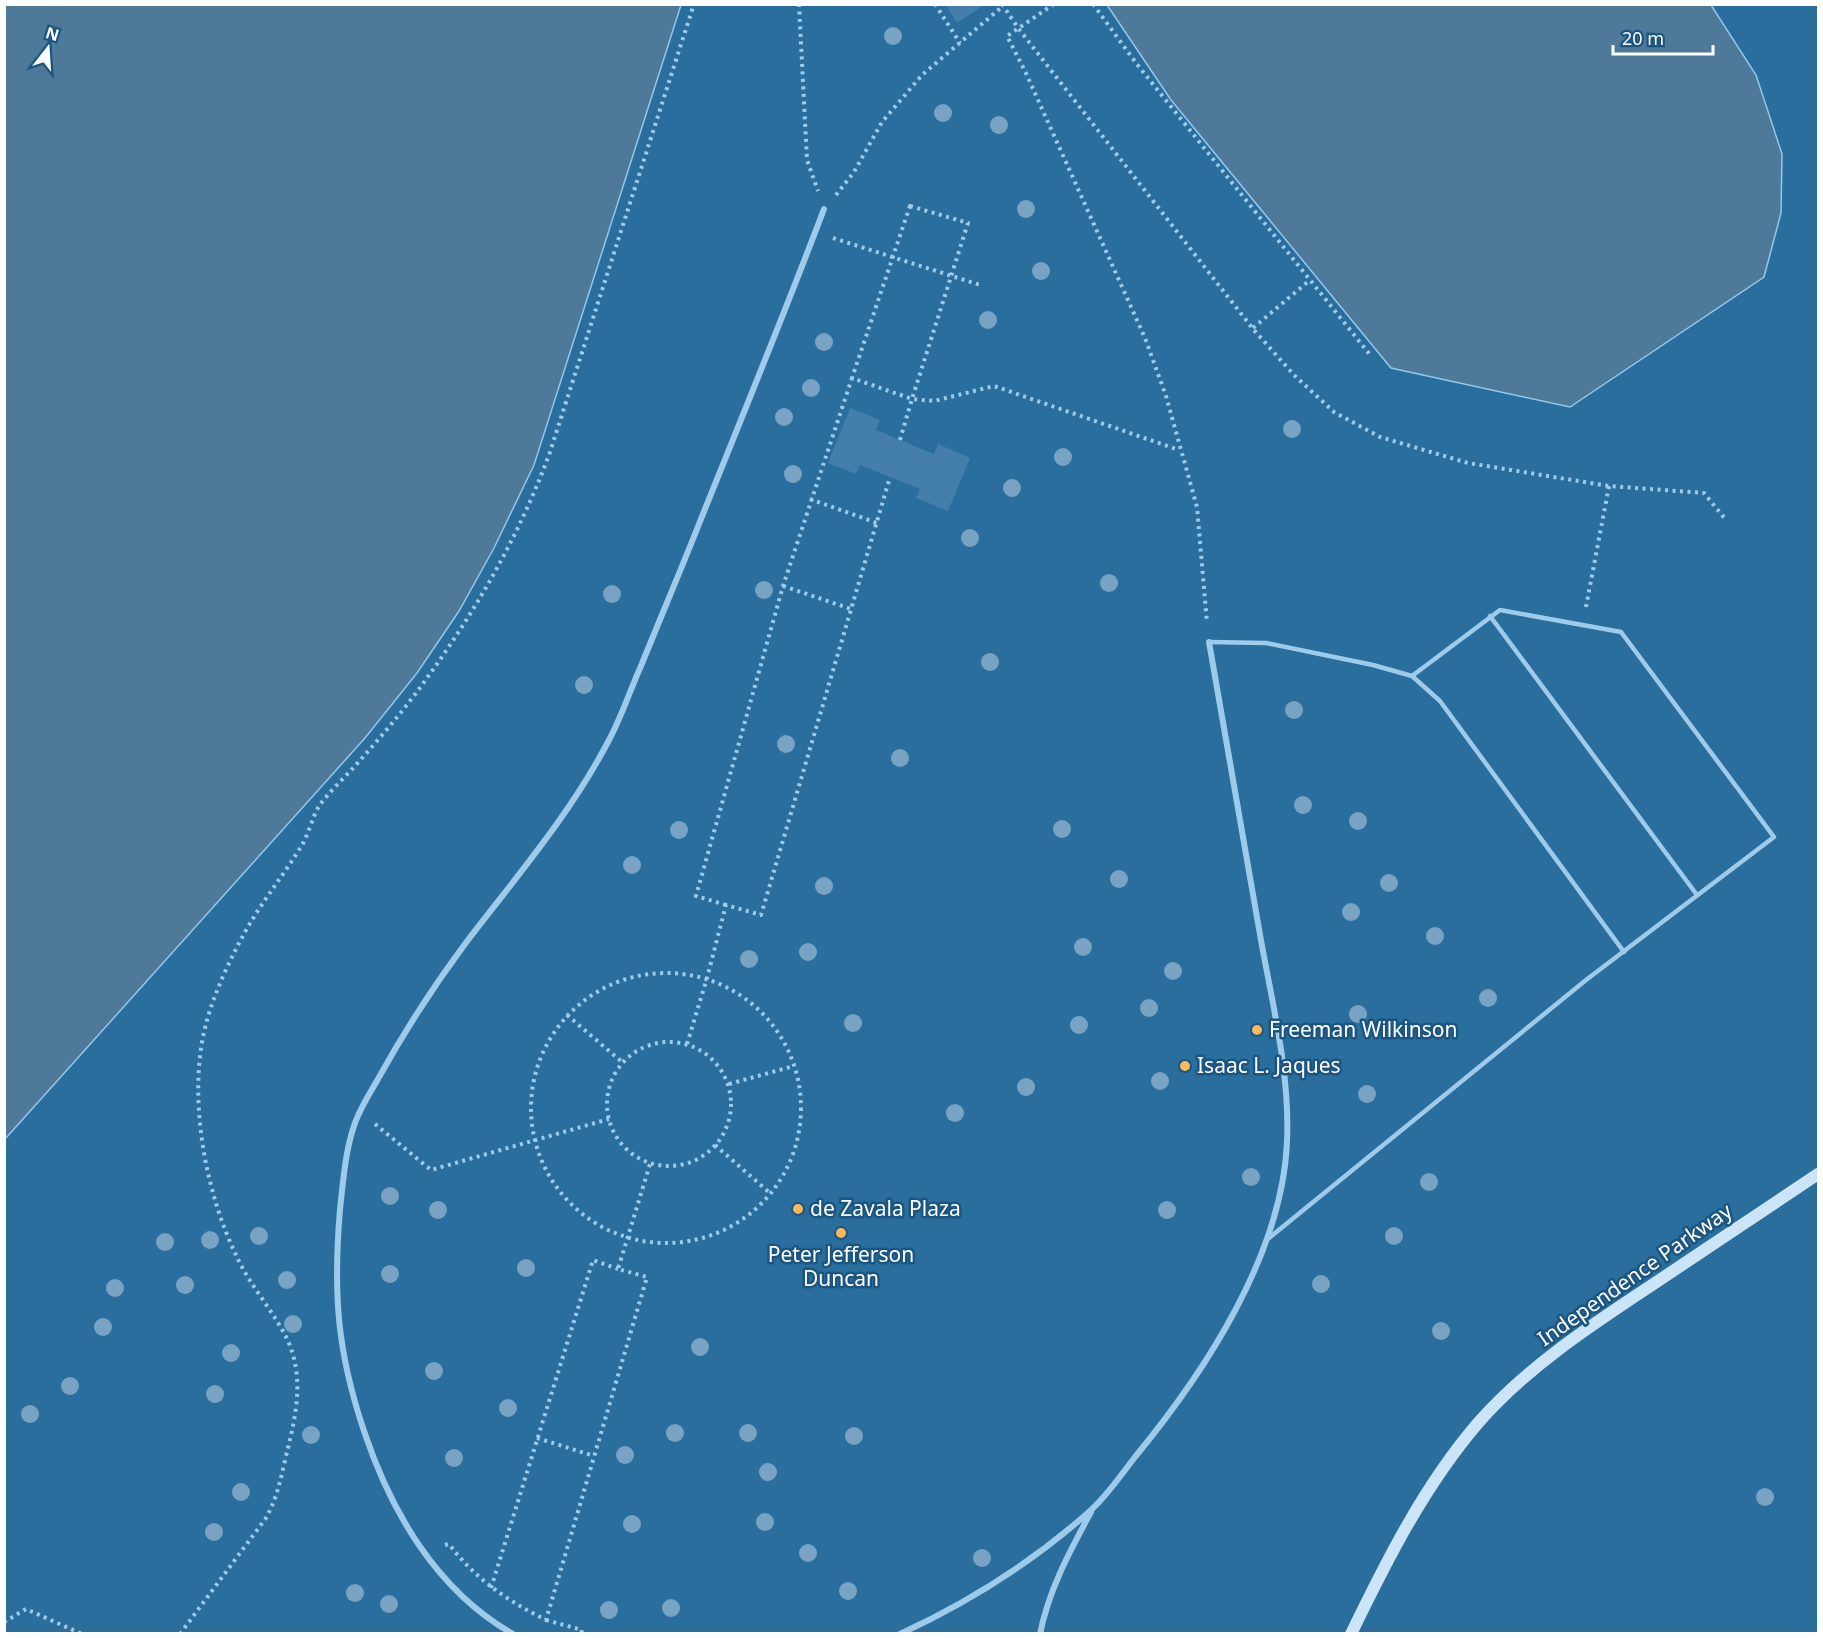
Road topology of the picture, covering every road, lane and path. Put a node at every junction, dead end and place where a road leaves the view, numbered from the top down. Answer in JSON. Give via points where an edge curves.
{"nodes":[{"id":1,"x":694,"y":4,"type":"edge"},
{"id":2,"x":799,"y":4,"type":"edge"},
{"id":3,"x":935,"y":4,"type":"edge"},
{"id":4,"x":1054,"y":4,"type":"edge"},
{"id":5,"x":1093,"y":4,"type":"edge"},
{"id":6,"x":1002,"y":5,"type":"edge"},
{"id":7,"x":1018,"y":28,"type":"junction"},
{"id":8,"x":960,"y":43,"type":"junction"},
{"id":9,"x":824,"y":209,"type":"junction"},
{"id":10,"x":815,"y":232,"type":"junction"},
{"id":11,"x":894,"y":257,"type":"junction"},
{"id":12,"x":951,"y":275,"type":"junction"},
{"id":13,"x":1310,"y":280,"type":"junction"},
{"id":14,"x":980,"y":285,"type":"dead end"},
{"id":15,"x":1253,"y":328,"type":"junction"},
{"id":16,"x":1371,"y":357,"type":"dead end"},
{"id":17,"x":852,"y":378,"type":"junction"},
{"id":18,"x":912,"y":399,"type":"junction"},
{"id":19,"x":900,"y":440,"type":"dead end"},
{"id":20,"x":1180,"y":450,"type":"junction"},
{"id":21,"x":890,"y":477,"type":"dead end"},
{"id":22,"x":1609,"y":486,"type":"junction"},
{"id":23,"x":810,"y":499,"type":"junction"},
{"id":24,"x":1726,"y":520,"type":"dead end"},
{"id":25,"x":877,"y":523,"type":"junction"},
{"id":26,"x":783,"y":586,"type":"junction"},
{"id":27,"x":851,"y":609,"type":"junction"},
{"id":28,"x":1490,"y":616,"type":"junction"},
{"id":29,"x":1583,"y":626,"type":"junction"},
{"id":30,"x":1209,"y":642,"type":"junction"},
{"id":31,"x":1412,"y":676,"type":"junction"},
{"id":32,"x":1697,"y":894,"type":"junction"},
{"id":33,"x":726,"y":905,"type":"junction"},
{"id":34,"x":1624,"y":952,"type":"junction"},
{"id":35,"x":707,"y":978,"type":"junction"},
{"id":36,"x":567,"y":1015,"type":"junction"},
{"id":37,"x":687,"y":1044,"type":"junction"},
{"id":38,"x":622,"y":1062,"type":"junction"},
{"id":39,"x":794,"y":1066,"type":"junction"},
{"id":40,"x":729,"y":1084,"type":"junction"},
{"id":41,"x":360,"y":1111,"type":"junction"},
{"id":42,"x":609,"y":1119,"type":"junction"},
{"id":43,"x":533,"y":1140,"type":"junction"},
{"id":44,"x":715,"y":1145,"type":"junction"},
{"id":45,"x":650,"y":1164,"type":"junction"},
{"id":46,"x":1818,"y":1174,"type":"edge"},
{"id":47,"x":771,"y":1194,"type":"junction"},
{"id":48,"x":627,"y":1238,"type":"junction"},
{"id":49,"x":1269,"y":1238,"type":"junction"},
{"id":50,"x":618,"y":1269,"type":"junction"},
{"id":51,"x":537,"y":1438,"type":"junction"},
{"id":52,"x":594,"y":1456,"type":"junction"},
{"id":53,"x":1093,"y":1509,"type":"junction"},
{"id":54,"x":421,"y":1549,"type":"junction"},
{"id":55,"x":491,"y":1588,"type":"junction"},
{"id":56,"x":546,"y":1620,"type":"junction"},
{"id":57,"x":4,"y":1622,"type":"edge"},
{"id":58,"x":82,"y":1634,"type":"edge"},
{"id":59,"x":180,"y":1634,"type":"edge"},
{"id":60,"x":513,"y":1634,"type":"edge"},
{"id":61,"x":581,"y":1634,"type":"edge"},
{"id":62,"x":900,"y":1634,"type":"edge"},
{"id":63,"x":1040,"y":1634,"type":"edge"},
{"id":64,"x":1351,"y":1634,"type":"edge"}],
"edges":[{"from":1,"to":59,"type":"path","via":[[550,452],[527,507],[494,573],[427,679],[319,807],[303,843],[251,922],[206,1024],[197,1102],[209,1172],[237,1258],[287,1340],[296,1365],[298,1393],[276,1500]]},
{"from":2,"to":9,"type":"path","via":[[807,160]]},
{"from":3,"to":8,"type":"path"},
{"from":4,"to":7,"type":"path"},
{"from":5,"to":13,"type":"path"},
{"from":6,"to":7,"type":"path"},
{"from":6,"to":8,"type":"path"},
{"from":7,"to":15,"type":"path"},
{"from":7,"to":20,"type":"path","via":[[1007,36],[1145,338]]},
{"from":8,"to":9,"type":"path","via":[[922,75],[882,122],[854,172]]},
{"from":9,"to":10,"type":"street"},
{"from":10,"to":11,"type":"path"},
{"from":10,"to":41,"type":"street","via":[[610,738],[571,805],[427,998]]},
{"from":11,"to":12,"type":"path"},
{"from":11,"to":12,"type":"path","via":[[910,206],[968,223]]},
{"from":11,"to":17,"type":"path"},
{"from":12,"to":14,"type":"path"},
{"from":12,"to":18,"type":"path"},
{"from":13,"to":15,"type":"path"},
{"from":13,"to":16,"type":"path"},
{"from":15,"to":22,"type":"path","via":[[1294,375],[1334,412],[1380,437],[1468,463]]},
{"from":17,"to":18,"type":"path"},
{"from":17,"to":23,"type":"path"},
{"from":18,"to":19,"type":"path"},
{"from":18,"to":20,"type":"path","via":[[934,401],[994,386]]},
{"from":20,"to":30,"type":"path","via":[[1197,507]]},
{"from":21,"to":25,"type":"path"},
{"from":22,"to":24,"type":"path","via":[[1704,493]]},
{"from":22,"to":29,"type":"path"},
{"from":23,"to":25,"type":"path"},
{"from":23,"to":26,"type":"path"},
{"from":25,"to":27,"type":"path"},
{"from":26,"to":27,"type":"path"},
{"from":26,"to":33,"type":"path","via":[[696,896]]},
{"from":27,"to":33,"type":"path","via":[[761,915]]},
{"from":28,"to":29,"type":"lane","via":[[1500,610]]},
{"from":28,"to":31,"type":"lane"},
{"from":28,"to":32,"type":"lane"},
{"from":29,"to":32,"type":"lane","via":[[1621,632],[1774,837]]},
{"from":30,"to":31,"type":"lane","via":[[1266,643]]},
{"from":30,"to":49,"type":"street","via":[[1284,1069],[1285,1172]]},
{"from":31,"to":34,"type":"lane","via":[[1440,701]]},
{"from":32,"to":34,"type":"lane"},
{"from":33,"to":35,"type":"path"},
{"from":34,"to":49,"type":"lane"},
{"from":35,"to":36,"type":"path","via":[[639,975],[600,990]]},
{"from":35,"to":37,"type":"path"},
{"from":35,"to":39,"type":"path","via":[[736,992],[766,1017]]},
{"from":36,"to":38,"type":"path"},
{"from":36,"to":43,"type":"path","via":[[547,1042],[534,1074],[530,1107]]},
{"from":37,"to":38,"type":"path","via":[[660,1042],[638,1049]]},
{"from":37,"to":40,"type":"path","via":[[704,1051],[721,1068]]},
{"from":38,"to":42,"type":"path","via":[[609,1085]]},
{"from":39,"to":40,"type":"path"},
{"from":39,"to":47,"type":"path","via":[[801,1124],[791,1161]]},
{"from":40,"to":44,"type":"path","via":[[731,1116]]},
{"from":41,"to":43,"type":"path","via":[[431,1170]]},
{"from":41,"to":54,"type":"street","via":[[352,1131],[338,1238],[336,1282],[342,1351],[375,1466]]},
{"from":42,"to":43,"type":"path"},
{"from":42,"to":45,"type":"path","via":[[612,1131],[627,1150]]},
{"from":43,"to":48,"type":"path","via":[[546,1173],[566,1200],[592,1222]]},
{"from":44,"to":45,"type":"path","via":[[700,1159],[674,1167]]},
{"from":44,"to":47,"type":"path"},
{"from":45,"to":48,"type":"path"},
{"from":46,"to":64,"type":"main road","name":"Independence Parkway","via":[[1568,1340],[1501,1399],[1477,1424],[1414,1512]]},
{"from":47,"to":48,"type":"path","via":[[740,1221],[703,1238],[671,1244]]},
{"from":48,"to":50,"type":"path"},
{"from":49,"to":53,"type":"street","via":[[1235,1309],[1193,1379],[1166,1420]]},
{"from":50,"to":51,"type":"path","via":[[592,1260]]},
{"from":50,"to":52,"type":"path","via":[[647,1276]]},
{"from":51,"to":52,"type":"path"},
{"from":51,"to":55,"type":"path"},
{"from":52,"to":56,"type":"path"},
{"from":53,"to":62,"type":"street","via":[[1010,1573]]},
{"from":53,"to":63,"type":"street","via":[[1062,1566]]},
{"from":54,"to":55,"type":"path","via":[[449,1544]]},
{"from":54,"to":60,"type":"street","via":[[466,1601]]},
{"from":55,"to":56,"type":"path"},
{"from":56,"to":61,"type":"path","via":[[582,1630]]},
{"from":57,"to":58,"type":"path","via":[[26,1609]]}]}
